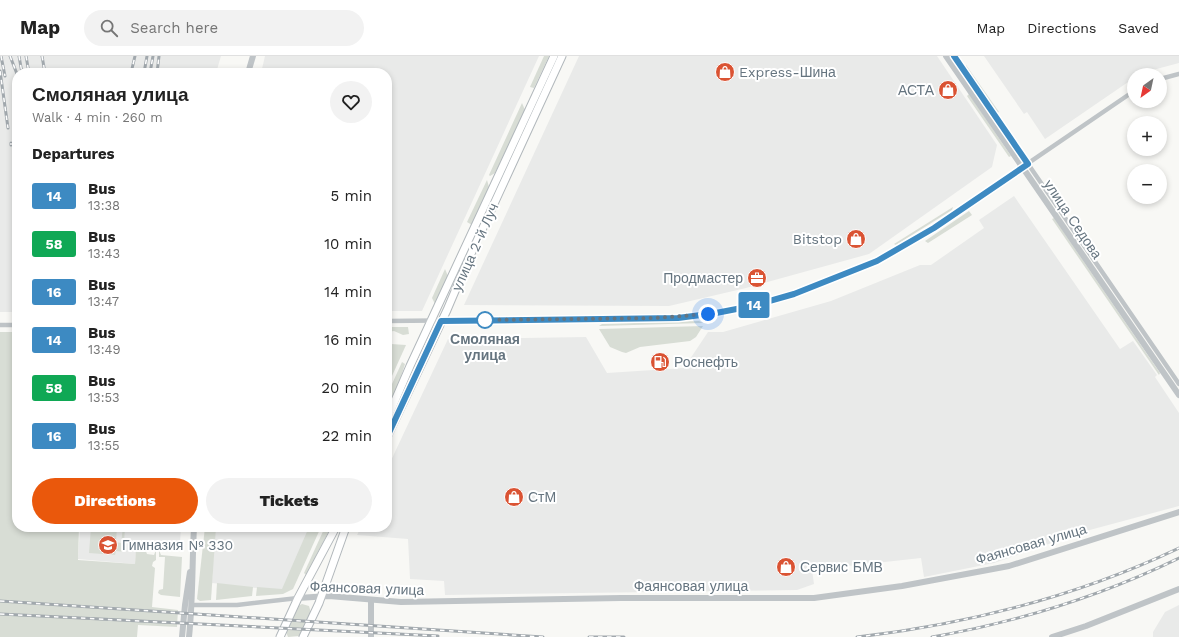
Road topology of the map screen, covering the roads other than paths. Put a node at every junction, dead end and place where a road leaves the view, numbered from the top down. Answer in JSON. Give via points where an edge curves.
{"nodes":[{"id":1,"x":253,"y":56,"type":"edge"},
{"id":2,"x":554,"y":56,"type":"edge"},
{"id":3,"x":562,"y":56,"type":"edge"},
{"id":4,"x":946,"y":56,"type":"edge"},
{"id":5,"x":954,"y":56,"type":"edge"},
{"id":6,"x":249,"y":68,"type":"edge"},
{"id":7,"x":1179,"y":74,"type":"edge"},
{"id":8,"x":1167,"y":77,"type":"edge"},
{"id":9,"x":1127,"y":96,"type":"edge"},
{"id":10,"x":1026,"y":166,"type":"junction"},
{"id":11,"x":392,"y":321,"type":"edge"},
{"id":12,"x":431,"y":321,"type":"junction"},
{"id":13,"x":441,"y":321,"type":"junction"},
{"id":14,"x":12,"y":324,"type":"edge"},
{"id":15,"x":0,"y":325,"type":"edge"},
{"id":16,"x":1179,"y":384,"type":"edge"},
{"id":17,"x":1179,"y":395,"type":"edge"},
{"id":18,"x":392,"y":408,"type":"edge"},
{"id":19,"x":392,"y":426,"type":"edge"},
{"id":20,"x":1179,"y":512,"type":"edge"},
{"id":21,"x":194,"y":532,"type":"edge"},
{"id":22,"x":333,"y":532,"type":"edge"},
{"id":23,"x":344,"y":532,"type":"edge"},
{"id":24,"x":192,"y":568,"type":"junction"},
{"id":25,"x":1179,"y":589,"type":"edge"},
{"id":26,"x":320,"y":596,"type":"junction"},
{"id":27,"x":298,"y":598,"type":"junction"},
{"id":28,"x":371,"y":600,"type":"junction"},
{"id":29,"x":193,"y":605,"type":"junction"},
{"id":30,"x":281,"y":636,"type":"edge"},
{"id":31,"x":182,"y":637,"type":"edge"},
{"id":32,"x":189,"y":637,"type":"edge"},
{"id":33,"x":303,"y":637,"type":"edge"},
{"id":34,"x":371,"y":637,"type":"edge"},
{"id":35,"x":1052,"y":637,"type":"edge"}],
"edges":[{"from":1,"to":6,"type":"street"},
{"from":2,"to":12,"type":"main road","name":"улица 2-й Луч"},
{"from":3,"to":13,"type":"main road","name":"улица 2-й Луч"},
{"from":4,"to":10,"type":"street","name":"улица Седова"},
{"from":5,"to":10,"type":"street","name":"улица Седова"},
{"from":7,"to":8,"type":"street"},
{"from":9,"to":10,"type":"street"},
{"from":10,"to":13,"type":"street","via":[[934,228],[877,261],[794,294],[752,306],[678,318]]},
{"from":10,"to":16,"type":"street","name":"улица Седова"},
{"from":10,"to":17,"type":"street","name":"улица Седова"},
{"from":11,"to":12,"type":"street"},
{"from":12,"to":13,"type":"street"},
{"from":12,"to":18,"type":"main road","name":"улица 2-й Луч"},
{"from":13,"to":19,"type":"main road","name":"улица 2-й Луч"},
{"from":14,"to":15,"type":"street"},
{"from":20,"to":28,"type":"street","name":"Фаянсовая улица","via":[[1009,566],[902,586],[814,598],[420,602]]},
{"from":21,"to":24,"type":"street"},
{"from":22,"to":27,"type":"main road"},
{"from":23,"to":26,"type":"main road"},
{"from":24,"to":29,"type":"street"},
{"from":24,"to":31,"type":"street"},
{"from":25,"to":35,"type":"street"},
{"from":26,"to":27,"type":"street","name":"Фаянсовая улица"},
{"from":26,"to":28,"type":"street","name":"Фаянсовая улица"},
{"from":26,"to":33,"type":"main road"},
{"from":27,"to":29,"type":"street","name":"Фаянсовая улица","via":[[237,605]]},
{"from":27,"to":30,"type":"main road"},
{"from":28,"to":34,"type":"street"},
{"from":29,"to":32,"type":"street"}]}
